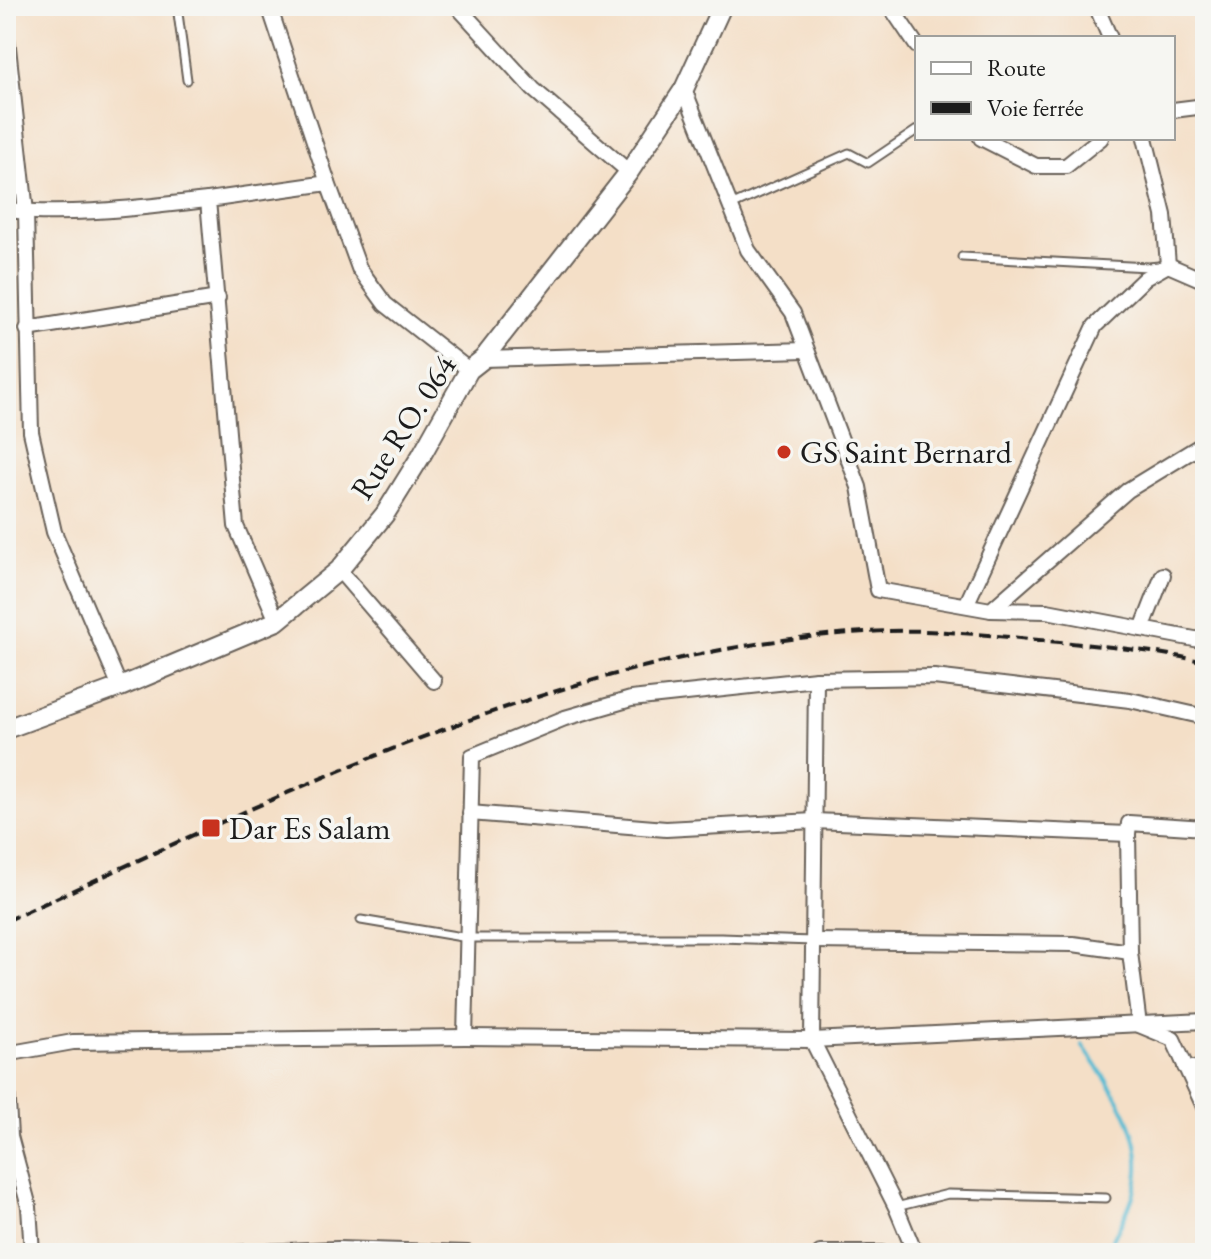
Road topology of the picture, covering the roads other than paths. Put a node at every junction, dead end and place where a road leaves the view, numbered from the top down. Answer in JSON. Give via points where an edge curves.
{"nodes":[{"id":1,"x":177,"y":6,"type":"edge"},
{"id":2,"x":269,"y":6,"type":"edge"},
{"id":3,"x":457,"y":6,"type":"edge"},
{"id":4,"x":722,"y":6,"type":"edge"},
{"id":5,"x":890,"y":6,"type":"edge"},
{"id":6,"x":1096,"y":6,"type":"edge"},
{"id":7,"x":6,"y":29,"type":"edge"},
{"id":8,"x":1109,"y":36,"type":"edge"},
{"id":9,"x":915,"y":43,"type":"edge"},
{"id":10,"x":187,"y":80,"type":"dead end"},
{"id":11,"x":684,"y":89,"type":"junction"},
{"id":12,"x":1205,"y":106,"type":"edge"},
{"id":13,"x":1175,"y":110,"type":"edge"},
{"id":14,"x":915,"y":131,"type":"edge"},
{"id":15,"x":985,"y":140,"type":"edge"},
{"id":16,"x":1098,"y":140,"type":"edge"},
{"id":17,"x":1145,"y":140,"type":"edge"},
{"id":18,"x":629,"y":172,"type":"junction"},
{"id":19,"x":328,"y":183,"type":"junction"},
{"id":20,"x":208,"y":200,"type":"junction"},
{"id":21,"x":731,"y":206,"type":"junction"},
{"id":22,"x":6,"y":210,"type":"edge"},
{"id":23,"x":26,"y":212,"type":"junction"},
{"id":24,"x":962,"y":257,"type":"dead end"},
{"id":25,"x":1168,"y":265,"type":"junction"},
{"id":26,"x":1205,"y":281,"type":"edge"},
{"id":27,"x":218,"y":298,"type":"junction"},
{"id":28,"x":27,"y":329,"type":"junction"},
{"id":29,"x":806,"y":350,"type":"junction"},
{"id":30,"x":476,"y":365,"type":"junction"},
{"id":31,"x":1205,"y":443,"type":"edge"},
{"id":32,"x":339,"y":570,"type":"junction"},
{"id":33,"x":1163,"y":575,"type":"dead end"},
{"id":34,"x":967,"y":603,"type":"junction"},
{"id":35,"x":991,"y":610,"type":"junction"},
{"id":36,"x":277,"y":621,"type":"junction"},
{"id":37,"x":1142,"y":629,"type":"junction"},
{"id":38,"x":1205,"y":641,"type":"edge"},
{"id":39,"x":816,"y":679,"type":"junction"},
{"id":40,"x":434,"y":681,"type":"dead end"},
{"id":41,"x":120,"y":687,"type":"junction"},
{"id":42,"x":1205,"y":717,"type":"edge"},
{"id":43,"x":6,"y":729,"type":"edge"},
{"id":44,"x":470,"y":813,"type":"junction"},
{"id":45,"x":814,"y":821,"type":"junction"},
{"id":46,"x":1205,"y":828,"type":"edge"},
{"id":47,"x":1128,"y":834,"type":"junction"},
{"id":48,"x":361,"y":920,"type":"dead end"},
{"id":49,"x":468,"y":938,"type":"junction"},
{"id":50,"x":813,"y":941,"type":"junction"},
{"id":51,"x":1130,"y":952,"type":"junction"},
{"id":52,"x":1205,"y":1021,"type":"edge"},
{"id":53,"x":1139,"y":1025,"type":"junction"},
{"id":54,"x":465,"y":1037,"type":"junction"},
{"id":55,"x":812,"y":1040,"type":"junction"},
{"id":56,"x":6,"y":1054,"type":"edge"},
{"id":57,"x":1185,"y":1067,"type":"junction"},
{"id":58,"x":6,"y":1070,"type":"edge"},
{"id":59,"x":1205,"y":1070,"type":"edge"},
{"id":60,"x":1205,"y":1109,"type":"edge"},
{"id":61,"x":1106,"y":1198,"type":"dead end"},
{"id":62,"x":896,"y":1207,"type":"junction"},
{"id":63,"x":338,"y":1251,"type":"edge"},
{"id":64,"x":32,"y":1253,"type":"edge"},
{"id":65,"x":235,"y":1253,"type":"edge"},
{"id":66,"x":468,"y":1253,"type":"edge"},
{"id":67,"x":820,"y":1253,"type":"edge"},
{"id":68,"x":882,"y":1253,"type":"edge"},
{"id":69,"x":915,"y":1253,"type":"edge"}],
"edges":[{"from":1,"to":10,"type":"lane"},
{"from":2,"to":19,"type":"street"},
{"from":3,"to":18,"type":"street","via":[[533,89]]},
{"from":4,"to":11,"type":"street","name":"Rue RO. 064"},
{"from":5,"to":9,"type":"street"},
{"from":6,"to":8,"type":"street"},
{"from":7,"to":23,"type":"street"},
{"from":11,"to":18,"type":"street","name":"Rue RO. 064"},
{"from":11,"to":21,"type":"street"},
{"from":12,"to":13,"type":"street"},
{"from":14,"to":21,"type":"lane","via":[[868,163],[849,153]]},
{"from":15,"to":16,"type":"street","via":[[1036,166],[1066,166]]},
{"from":17,"to":25,"type":"street","via":[[1164,215]]},
{"from":18,"to":30,"type":"street","name":"Rue RO. 064"},
{"from":19,"to":20,"type":"street"},
{"from":19,"to":30,"type":"street","via":[[359,268],[385,304]]},
{"from":20,"to":23,"type":"street","via":[[108,211]]},
{"from":20,"to":27,"type":"street"},
{"from":21,"to":29,"type":"street","via":[[748,250],[793,313]]},
{"from":22,"to":23,"type":"street"},
{"from":23,"to":28,"type":"street"},
{"from":24,"to":25,"type":"lane"},
{"from":25,"to":26,"type":"street"},
{"from":25,"to":34,"type":"street","via":[[1145,278],[1095,326]]},
{"from":27,"to":28,"type":"street"},
{"from":27,"to":36,"type":"street","via":[[236,526]]},
{"from":28,"to":41,"type":"street","via":[[31,432],[54,532]]},
{"from":29,"to":30,"type":"street"},
{"from":29,"to":34,"type":"street","via":[[859,487],[878,590]]},
{"from":30,"to":32,"type":"street","name":"Rue RO. 064","via":[[385,514]]},
{"from":31,"to":35,"type":"street","via":[[1128,490]]},
{"from":32,"to":36,"type":"street","name":"Rue RO. 064"},
{"from":32,"to":40,"type":"street"},
{"from":33,"to":37,"type":"street"},
{"from":34,"to":35,"type":"street"},
{"from":35,"to":37,"type":"street","via":[[1047,611]]},
{"from":36,"to":41,"type":"street","name":"Rue RO. 064"},
{"from":37,"to":38,"type":"street"},
{"from":39,"to":42,"type":"street","via":[[934,677],[1130,700]]},
{"from":39,"to":44,"type":"street","via":[[631,699],[565,718],[472,756]]},
{"from":39,"to":45,"type":"street"},
{"from":41,"to":43,"type":"street","name":"Rue RO. 064"},
{"from":44,"to":45,"type":"street","via":[[666,829]]},
{"from":44,"to":49,"type":"street"},
{"from":45,"to":47,"type":"street"},
{"from":45,"to":50,"type":"street"},
{"from":46,"to":47,"type":"street","via":[[1129,823]]},
{"from":47,"to":51,"type":"street"},
{"from":48,"to":49,"type":"lane"},
{"from":49,"to":50,"type":"lane"},
{"from":49,"to":54,"type":"street"},
{"from":50,"to":51,"type":"street","via":[[1073,944]]},
{"from":50,"to":55,"type":"street"},
{"from":51,"to":53,"type":"street"},
{"from":52,"to":53,"type":"street"},
{"from":53,"to":55,"type":"street"},
{"from":53,"to":57,"type":"street","via":[[1173,1039]]},
{"from":54,"to":55,"type":"street"},
{"from":54,"to":56,"type":"street","via":[[73,1042]]},
{"from":55,"to":62,"type":"street"},
{"from":57,"to":59,"type":"street"},
{"from":57,"to":60,"type":"street"},
{"from":58,"to":64,"type":"street","via":[[10,1136],[29,1207]]},
{"from":61,"to":62,"type":"lane","via":[[948,1194]]},
{"from":62,"to":69,"type":"street"},
{"from":63,"to":65,"type":"street"},
{"from":63,"to":66,"type":"street"},
{"from":67,"to":68,"type":"street"}]}
